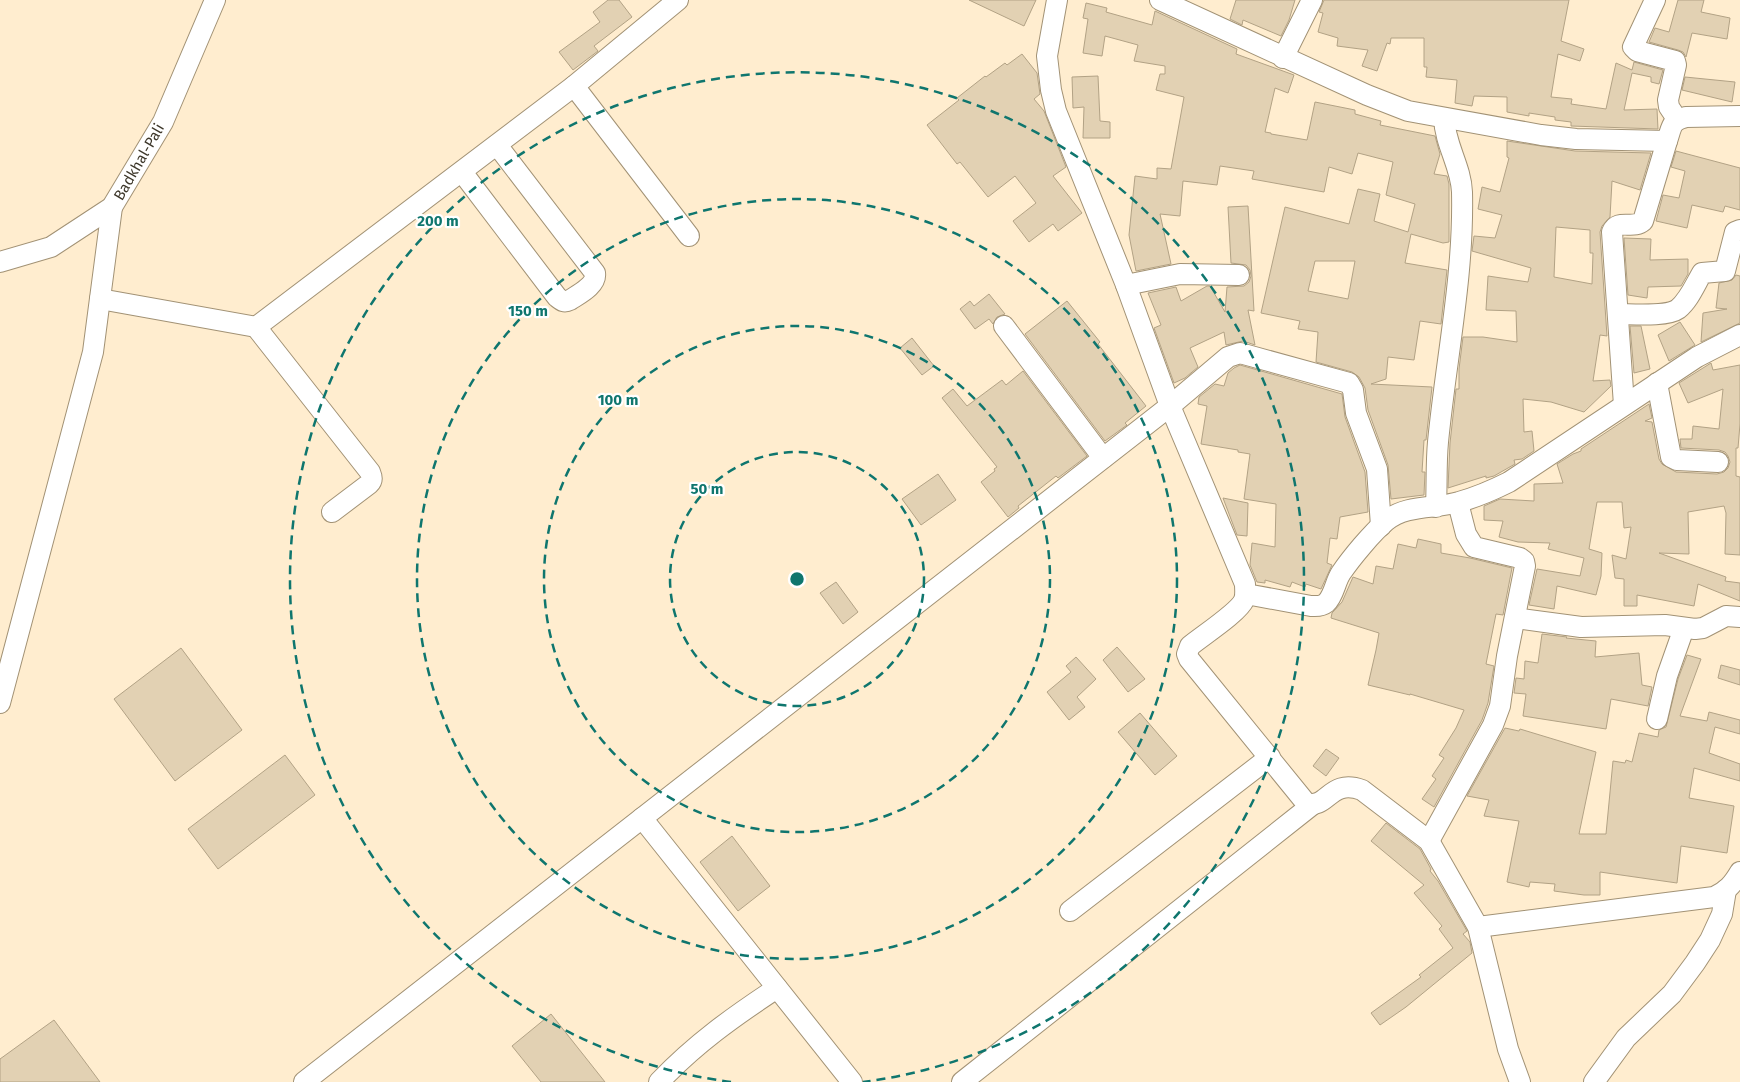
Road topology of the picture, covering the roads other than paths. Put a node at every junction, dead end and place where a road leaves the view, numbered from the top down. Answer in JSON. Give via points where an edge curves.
{"nodes":[{"id":1,"x":215,"y":0,"type":"edge"},
{"id":2,"x":678,"y":0,"type":"edge"},
{"id":3,"x":1057,"y":0,"type":"edge"},
{"id":4,"x":1160,"y":0,"type":"edge"},
{"id":5,"x":1312,"y":0,"type":"edge"},
{"id":6,"x":1655,"y":0,"type":"edge"},
{"id":7,"x":1283,"y":58,"type":"junction"},
{"id":8,"x":574,"y":86,"type":"junction"},
{"id":9,"x":1740,"y":116,"type":"edge"},
{"id":10,"x":1444,"y":118,"type":"junction"},
{"id":11,"x":1678,"y":119,"type":"junction"},
{"id":12,"x":1667,"y":141,"type":"junction"},
{"id":13,"x":497,"y":145,"type":"junction"},
{"id":14,"x":462,"y":172,"type":"junction"},
{"id":15,"x":112,"y":207,"type":"junction"},
{"id":16,"x":1740,"y":230,"type":"edge"},
{"id":17,"x":689,"y":236,"type":"dead end"},
{"id":18,"x":0,"y":262,"type":"edge"},
{"id":19,"x":1239,"y":275,"type":"dead end"},
{"id":20,"x":1126,"y":285,"type":"junction"},
{"id":21,"x":100,"y":299,"type":"junction"},
{"id":22,"x":1618,"y":314,"type":"junction"},
{"id":23,"x":1004,"y":326,"type":"dead end"},
{"id":24,"x":256,"y":327,"type":"junction"},
{"id":25,"x":1740,"y":335,"type":"edge"},
{"id":26,"x":1657,"y":383,"type":"junction"},
{"id":27,"x":1624,"y":405,"type":"junction"},
{"id":28,"x":1170,"y":406,"type":"junction"},
{"id":29,"x":1103,"y":458,"type":"junction"},
{"id":30,"x":1718,"y":462,"type":"dead end"},
{"id":31,"x":1458,"y":503,"type":"junction"},
{"id":32,"x":1436,"y":507,"type":"junction"},
{"id":33,"x":332,"y":512,"type":"dead end"},
{"id":34,"x":1382,"y":526,"type":"junction"},
{"id":35,"x":1246,"y":594,"type":"junction"},
{"id":36,"x":1515,"y":618,"type":"junction"},
{"id":37,"x":1740,"y":618,"type":"edge"},
{"id":38,"x":1684,"y":628,"type":"junction"},
{"id":39,"x":0,"y":703,"type":"edge"},
{"id":40,"x":1657,"y":719,"type":"dead end"},
{"id":41,"x":1270,"y":757,"type":"junction"},
{"id":42,"x":1312,"y":805,"type":"junction"},
{"id":43,"x":642,"y":818,"type":"junction"},
{"id":44,"x":1429,"y":841,"type":"junction"},
{"id":45,"x":1740,"y":872,"type":"edge"},
{"id":46,"x":1726,"y":890,"type":"junction"},
{"id":47,"x":1070,"y":911,"type":"dead end"},
{"id":48,"x":1478,"y":926,"type":"junction"},
{"id":49,"x":776,"y":988,"type":"junction"},
{"id":50,"x":304,"y":1082,"type":"edge"},
{"id":51,"x":658,"y":1082,"type":"edge"},
{"id":52,"x":852,"y":1082,"type":"edge"},
{"id":53,"x":962,"y":1082,"type":"edge"},
{"id":54,"x":1520,"y":1082,"type":"edge"},
{"id":55,"x":1594,"y":1082,"type":"edge"}],
"edges":[{"from":1,"to":15,"type":"street","name":"Badkhal-Pali","via":[[163,122]]},
{"from":2,"to":8,"type":"street"},
{"from":3,"to":20,"type":"street","via":[[1047,56],[1056,111]]},
{"from":4,"to":7,"type":"street"},
{"from":5,"to":7,"type":"street"},
{"from":6,"to":11,"type":"street","via":[[1633,47],[1637,51],[1675,61],[1668,100]]},
{"from":7,"to":10,"type":"street","via":[[1408,111]]},
{"from":8,"to":13,"type":"street"},
{"from":8,"to":17,"type":"street"},
{"from":9,"to":11,"type":"street"},
{"from":10,"to":12,"type":"street","via":[[1576,139]]},
{"from":10,"to":32,"type":"street","via":[[1462,192],[1451,345],[1438,443]]},
{"from":11,"to":12,"type":"street","via":[[1673,123]]},
{"from":12,"to":22,"type":"street","via":[[1642,221],[1636,225],[1621,224],[1612,232]]},
{"from":13,"to":14,"type":"street"},
{"from":13,"to":14,"type":"street","via":[[595,273],[594,282],[570,300],[562,301],[557,297]]},
{"from":14,"to":24,"type":"street"},
{"from":15,"to":18,"type":"street","name":"Badkhal-Pali","via":[[51,247]]},
{"from":15,"to":21,"type":"street"},
{"from":16,"to":22,"type":"street","via":[[1735,232],[1725,271],[1702,273],[1677,310]]},
{"from":19,"to":20,"type":"street","via":[[1180,274]]},
{"from":20,"to":28,"type":"street"},
{"from":21,"to":24,"type":"street"},
{"from":21,"to":39,"type":"street","via":[[93,352]]},
{"from":22,"to":27,"type":"street"},
{"from":23,"to":29,"type":"street"},
{"from":24,"to":33,"type":"street","via":[[370,472],[372,481]]},
{"from":25,"to":26,"type":"street"},
{"from":26,"to":27,"type":"street"},
{"from":26,"to":30,"type":"street","via":[[1671,457]]},
{"from":27,"to":31,"type":"street","via":[[1509,482]]},
{"from":28,"to":29,"type":"street"},
{"from":28,"to":34,"type":"street","via":[[1228,357],[1240,353],[1349,383],[1356,413],[1377,469]]},
{"from":28,"to":35,"type":"street","via":[[1245,584]]},
{"from":29,"to":43,"type":"street"},
{"from":31,"to":32,"type":"street"},
{"from":31,"to":36,"type":"street","via":[[1466,534],[1474,547],[1524,561],[1525,572]]},
{"from":32,"to":34,"type":"street","via":[[1396,514]]},
{"from":34,"to":35,"type":"street","via":[[1341,572],[1326,603],[1311,606]]},
{"from":35,"to":41,"type":"street","via":[[1236,610],[1190,646],[1187,654]]},
{"from":36,"to":38,"type":"street","via":[[1581,627],[1644,625]]},
{"from":36,"to":44,"type":"street","via":[[1500,706],[1493,725]]},
{"from":37,"to":38,"type":"street","via":[[1726,616],[1703,628]]},
{"from":38,"to":40,"type":"street","via":[[1667,676]]},
{"from":41,"to":42,"type":"street","via":[[1306,804]]},
{"from":41,"to":47,"type":"street"},
{"from":42,"to":44,"type":"street","via":[[1338,789],[1352,786],[1362,790]]},
{"from":42,"to":53,"type":"street"},
{"from":43,"to":49,"type":"street"},
{"from":43,"to":50,"type":"street"},
{"from":44,"to":48,"type":"street"},
{"from":45,"to":46,"type":"street"},
{"from":46,"to":48,"type":"street","via":[[1714,896]]},
{"from":46,"to":55,"type":"street","via":[[1722,914],[1695,963],[1672,994],[1626,1038]]},
{"from":48,"to":54,"type":"street","via":[[1508,1049]]},
{"from":49,"to":51,"type":"street","via":[[722,1024]]},
{"from":49,"to":52,"type":"street"}]}
